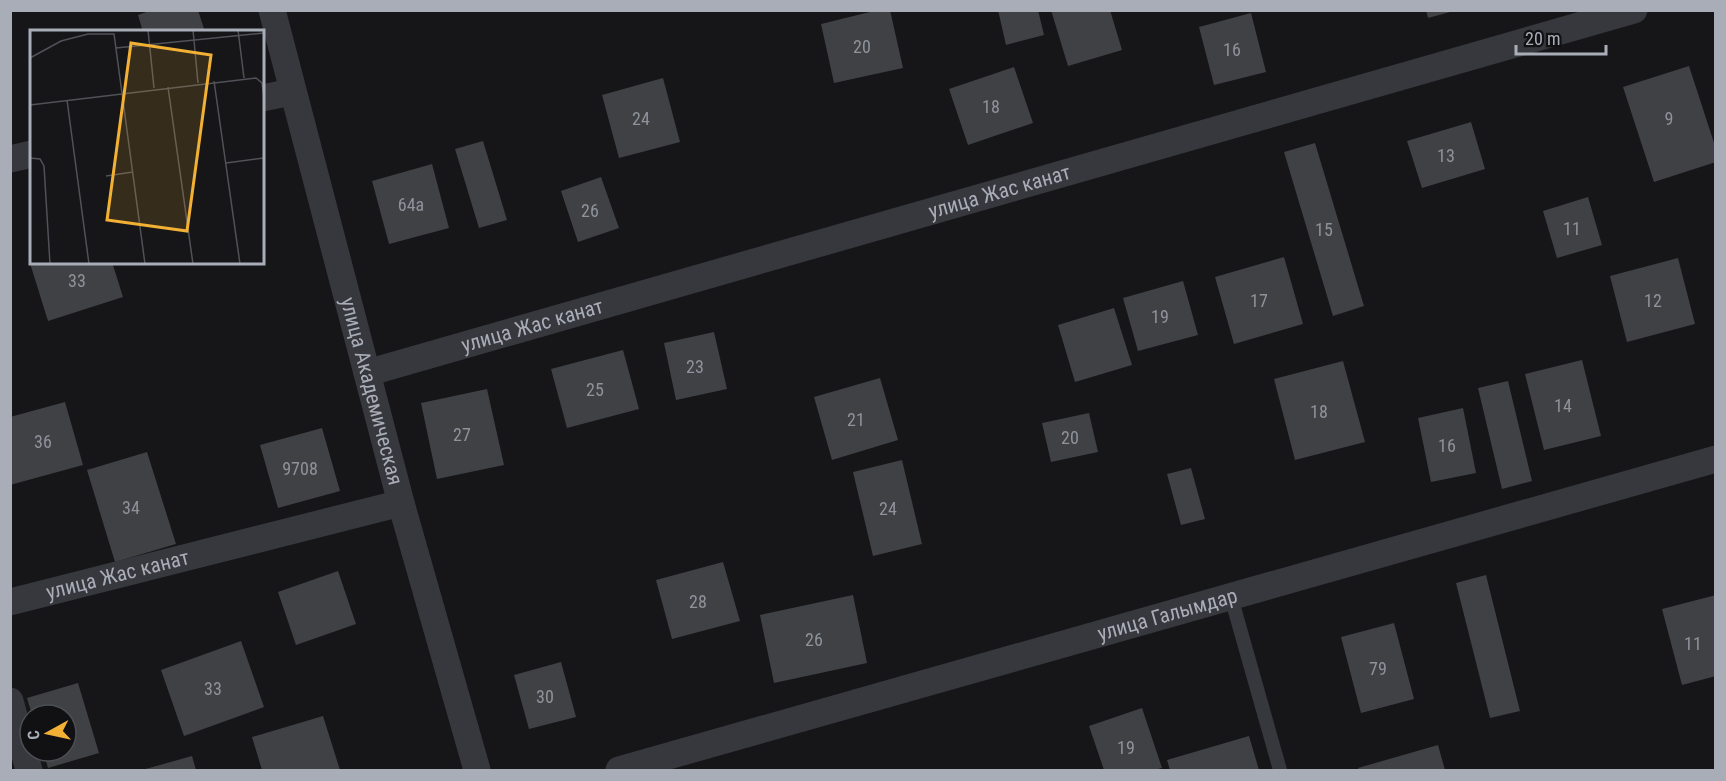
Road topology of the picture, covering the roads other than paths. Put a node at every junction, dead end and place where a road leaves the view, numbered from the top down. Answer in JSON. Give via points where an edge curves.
{"nodes":[{"id":1,"x":272,"y":10,"type":"edge"},
{"id":2,"x":1634,"y":10,"type":"edge"},
{"id":3,"x":292,"y":92,"type":"junction"},
{"id":4,"x":264,"y":99,"type":"edge"},
{"id":5,"x":30,"y":154,"type":"edge"},
{"id":6,"x":10,"y":159,"type":"edge"},
{"id":7,"x":367,"y":373,"type":"junction"},
{"id":8,"x":1716,"y":459,"type":"edge"},
{"id":9,"x":401,"y":503,"type":"junction"},
{"id":10,"x":1231,"y":597,"type":"junction"},
{"id":11,"x":10,"y":602,"type":"edge"},
{"id":12,"x":10,"y":701,"type":"edge"},
{"id":13,"x":29,"y":771,"type":"edge"},
{"id":14,"x":477,"y":771,"type":"edge"},
{"id":15,"x":620,"y":771,"type":"edge"},
{"id":16,"x":1280,"y":771,"type":"edge"}],
"edges":[{"from":1,"to":3,"type":"street","name":"улица Академическая"},
{"from":2,"to":7,"type":"street","name":"улица Жас канат"},
{"from":3,"to":4,"type":"street"},
{"from":3,"to":7,"type":"street","name":"улица Академическая"},
{"from":5,"to":6,"type":"street"},
{"from":7,"to":9,"type":"street","name":"улица Академическая"},
{"from":8,"to":10,"type":"street","name":"улица Галымдар"},
{"from":9,"to":11,"type":"street","name":"улица Жас канат"},
{"from":9,"to":14,"type":"street","name":"улица Академическая"},
{"from":10,"to":15,"type":"street","name":"улица Галымдар"},
{"from":10,"to":16,"type":"lane"},
{"from":12,"to":13,"type":"street"}]}
